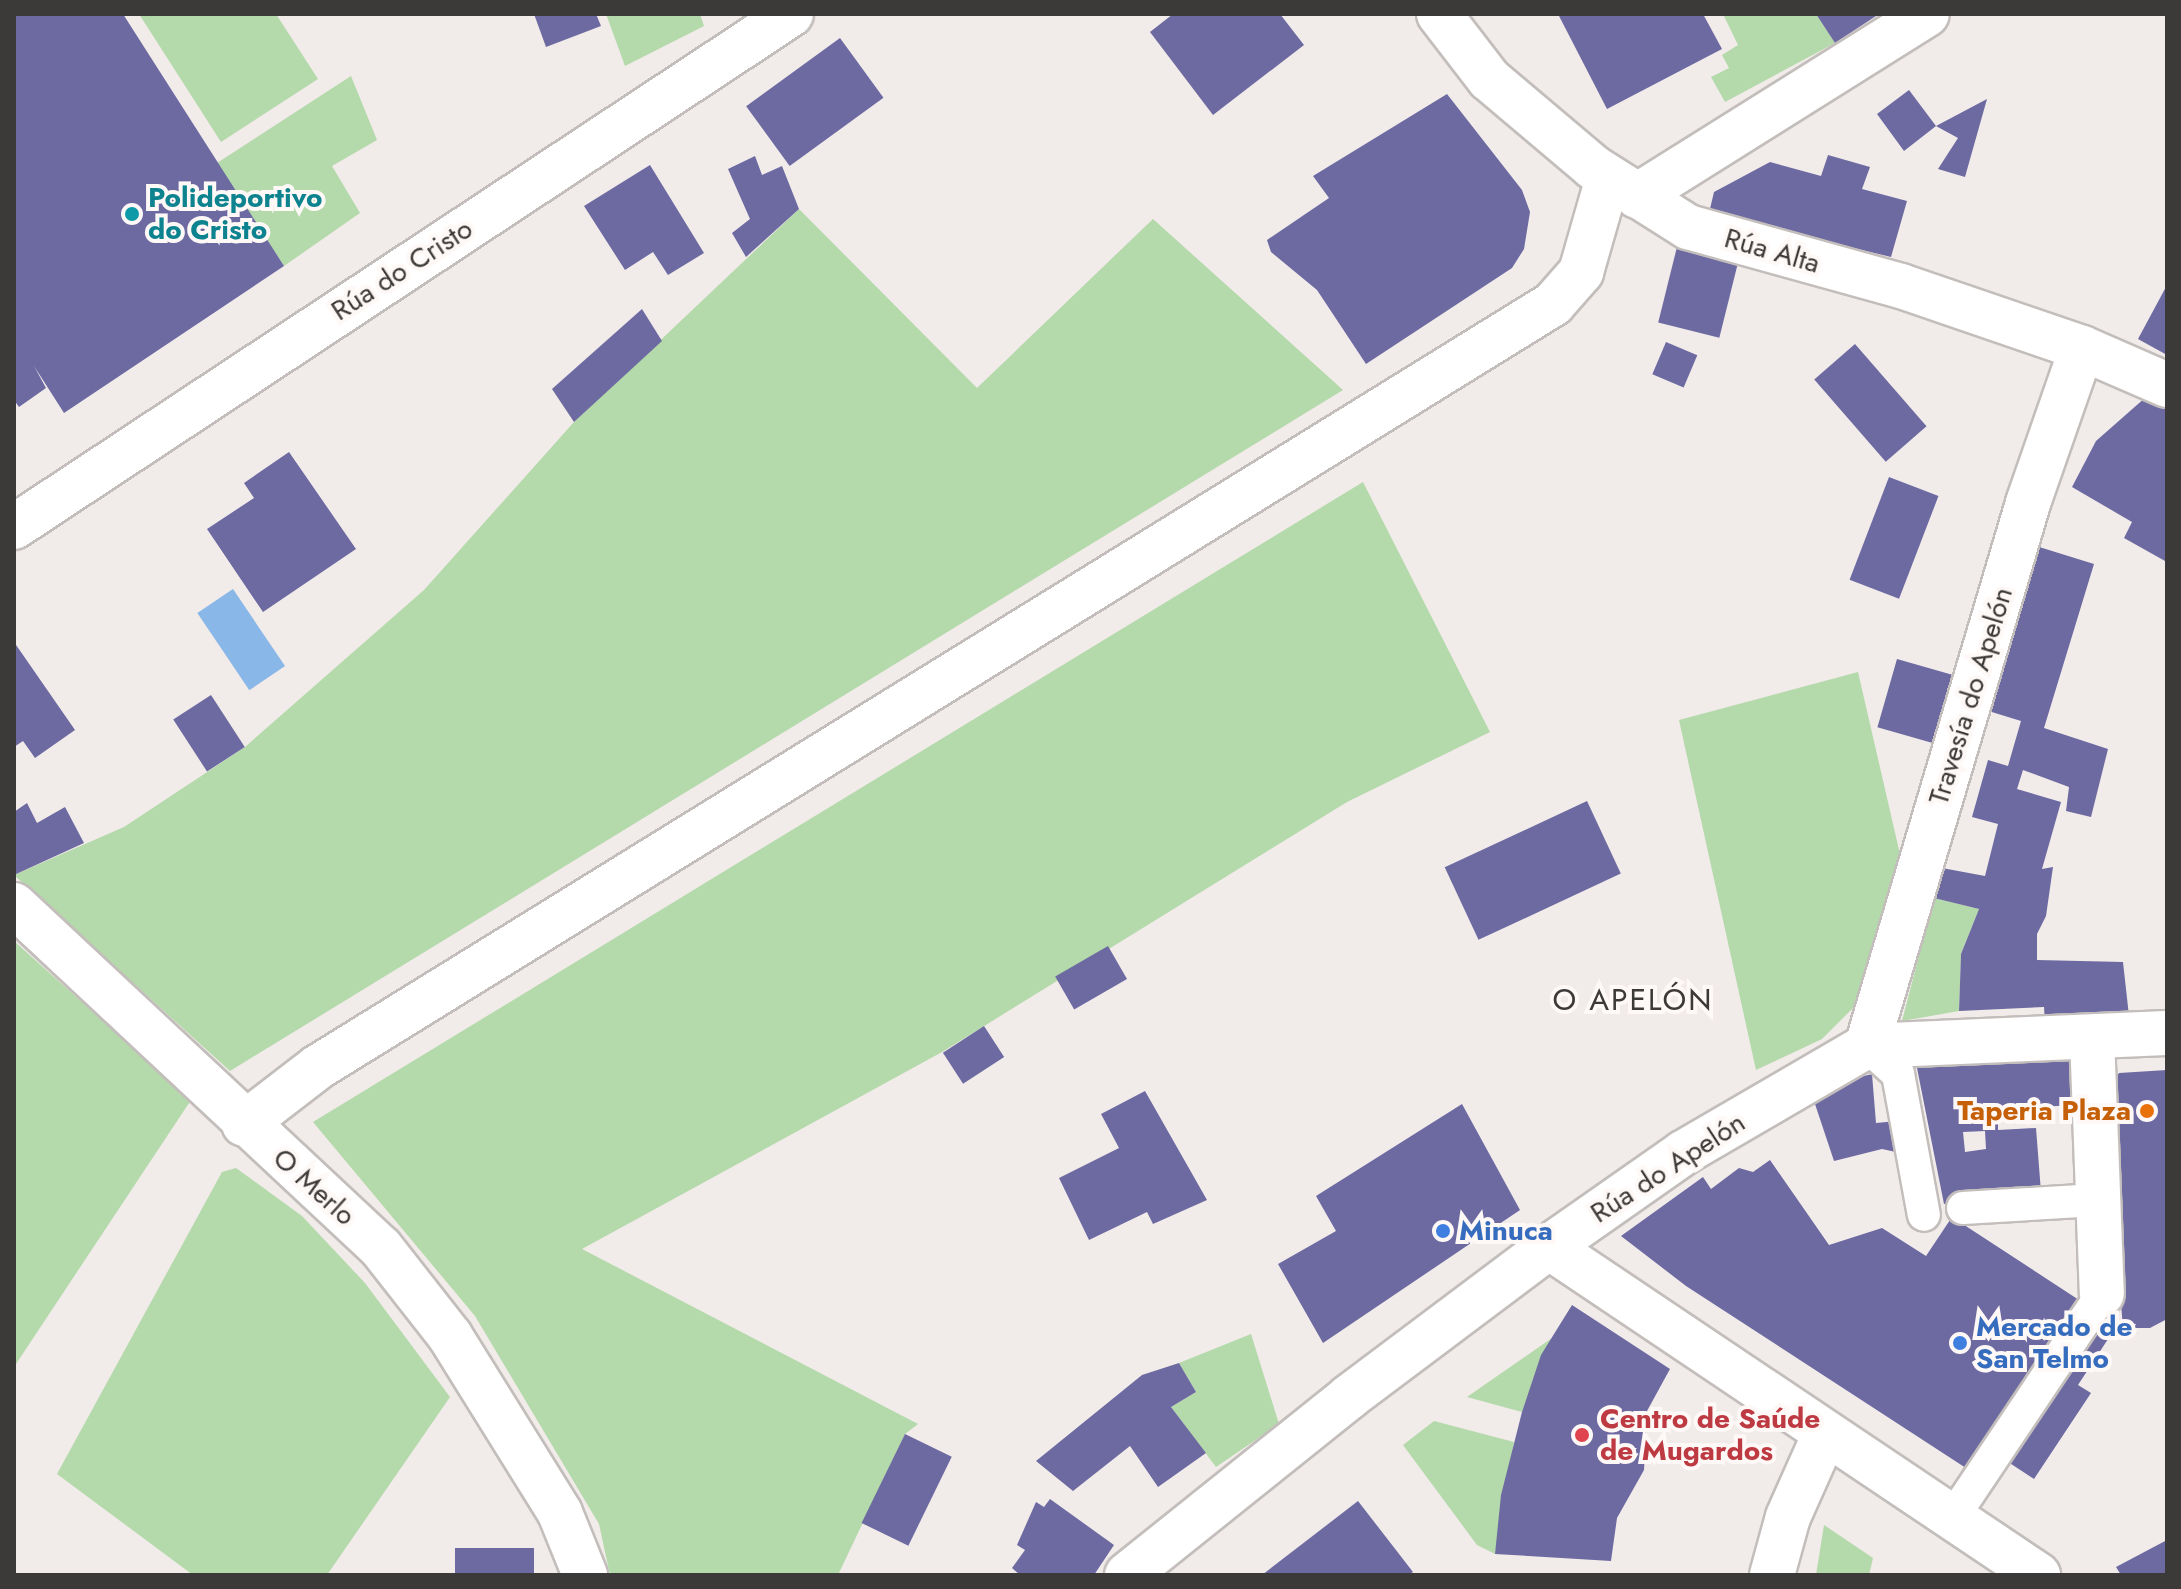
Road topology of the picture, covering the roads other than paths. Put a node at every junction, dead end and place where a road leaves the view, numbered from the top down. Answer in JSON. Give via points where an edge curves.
{"nodes":[{"id":1,"x":791,"y":14,"type":"edge"},
{"id":2,"x":1439,"y":14,"type":"edge"},
{"id":3,"x":1927,"y":14,"type":"edge"},
{"id":4,"x":1623,"y":187,"type":"junction"},
{"id":5,"x":2082,"y":348,"type":"junction"},
{"id":6,"x":2167,"y":385,"type":"edge"},
{"id":7,"x":14,"y":527,"type":"edge"},
{"id":8,"x":14,"y":905,"type":"edge"},
{"id":9,"x":2167,"y":1033,"type":"edge"},
{"id":10,"x":2092,"y":1037,"type":"junction"},
{"id":11,"x":1867,"y":1046,"type":"junction"},
{"id":12,"x":244,"y":1124,"type":"junction"},
{"id":13,"x":2097,"y":1200,"type":"junction"},
{"id":14,"x":1963,"y":1208,"type":"dead end"},
{"id":15,"x":1924,"y":1215,"type":"dead end"},
{"id":16,"x":1549,"y":1247,"type":"junction"},
{"id":17,"x":2102,"y":1294,"type":"joint"},
{"id":18,"x":1824,"y":1436,"type":"junction"},
{"id":19,"x":1965,"y":1499,"type":"dead end"},
{"id":20,"x":585,"y":1575,"type":"edge"},
{"id":21,"x":1127,"y":1575,"type":"edge"},
{"id":22,"x":1772,"y":1575,"type":"edge"},
{"id":23,"x":2038,"y":1575,"type":"edge"}],
"edges":[{"from":1,"to":7,"type":"street","name":"Rúa do Cristo"},
{"from":2,"to":4,"type":"street","name":"Rúa Alta","via":[[1489,79]]},
{"from":3,"to":4,"type":"street"},
{"from":4,"to":5,"type":"street","name":"Rúa Alta","via":[[1688,227],[1901,286]]},
{"from":4,"to":12,"type":"street","via":[[1581,272],[1553,304],[331,1059]]},
{"from":5,"to":6,"type":"street","name":"Rúa Alta"},
{"from":5,"to":11,"type":"street","name":"Travesía do Apelón","via":[[2028,503]]},
{"from":8,"to":12,"type":"street","name":"O Merlo"},
{"from":9,"to":10,"type":"street","name":"Rúa do Apelón"},
{"from":10,"to":11,"type":"street","name":"Rúa do Apelón"},
{"from":10,"to":13,"type":"street"},
{"from":11,"to":15,"type":"lane","via":[[1898,1074]]},
{"from":11,"to":16,"type":"street","name":"Rúa do Apelón","via":[[1683,1153]]},
{"from":12,"to":20,"type":"street","name":"O Merlo","via":[[381,1248],[450,1336],[560,1513]]},
{"from":13,"to":14,"type":"lane"},
{"from":13,"to":17,"type":"street"},
{"from":16,"to":18,"type":"street"},
{"from":16,"to":21,"type":"street","name":"Rúa do Apelón","via":[[1349,1397]]},
{"from":17,"to":19,"type":"lane"},
{"from":18,"to":22,"type":"street","via":[[1788,1517]]},
{"from":18,"to":23,"type":"street"}]}
